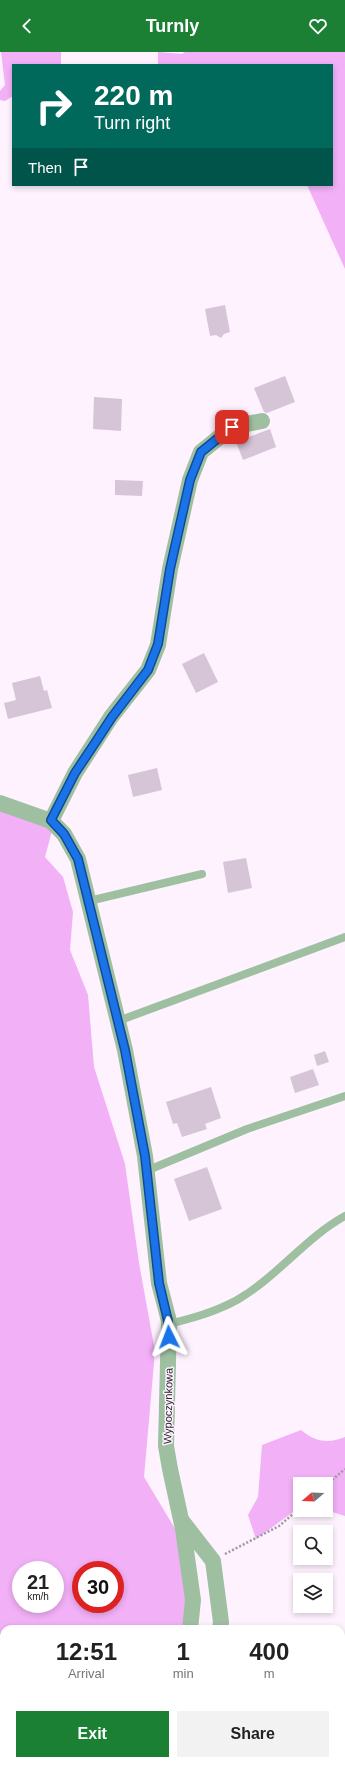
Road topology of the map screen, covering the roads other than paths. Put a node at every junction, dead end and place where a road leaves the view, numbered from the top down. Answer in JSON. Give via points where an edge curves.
{"nodes":[{"id":1,"x":262,"y":421,"type":"dead end"},
{"id":2,"x":0,"y":803,"type":"edge"},
{"id":3,"x":51,"y":820,"type":"junction"},
{"id":4,"x":202,"y":874,"type":"dead end"},
{"id":5,"x":89,"y":901,"type":"junction"},
{"id":6,"x":345,"y":937,"type":"edge"},
{"id":7,"x":118,"y":1021,"type":"junction"},
{"id":8,"x":345,"y":1096,"type":"edge"},
{"id":9,"x":146,"y":1171,"type":"junction"},
{"id":10,"x":345,"y":1216,"type":"edge"},
{"id":11,"x":169,"y":1324,"type":"junction"},
{"id":12,"x":181,"y":1520,"type":"junction"},
{"id":13,"x":190,"y":1625,"type":"edge"},
{"id":14,"x":221,"y":1625,"type":"edge"}],
"edges":[{"from":1,"to":3,"type":"street","via":[[232,427],[201,452],[190,480],[170,569],[158,644],[148,670],[112,717],[75,773]]},
{"from":2,"to":3,"type":"street","name":"Wypoczynkowa"},
{"from":3,"to":5,"type":"street","name":"Wypoczynkowa","via":[[64,834],[78,859]]},
{"from":4,"to":5,"type":"lane"},
{"from":5,"to":7,"type":"street","name":"Wypoczynkowa"},
{"from":6,"to":7,"type":"lane"},
{"from":7,"to":9,"type":"street","name":"Wypoczynkowa"},
{"from":8,"to":9,"type":"lane","via":[[247,1130]]},
{"from":9,"to":11,"type":"street","name":"Wypoczynkowa","via":[[159,1283]]},
{"from":10,"to":11,"type":"lane","via":[[331,1223],[273,1273],[238,1299],[206,1315]]},
{"from":11,"to":12,"type":"street","name":"Wypoczynkowa","via":[[166,1446]]},
{"from":12,"to":13,"type":"street","name":"Wypoczynkowa","via":[[193,1600]]},
{"from":12,"to":14,"type":"street","via":[[213,1561]]}]}
